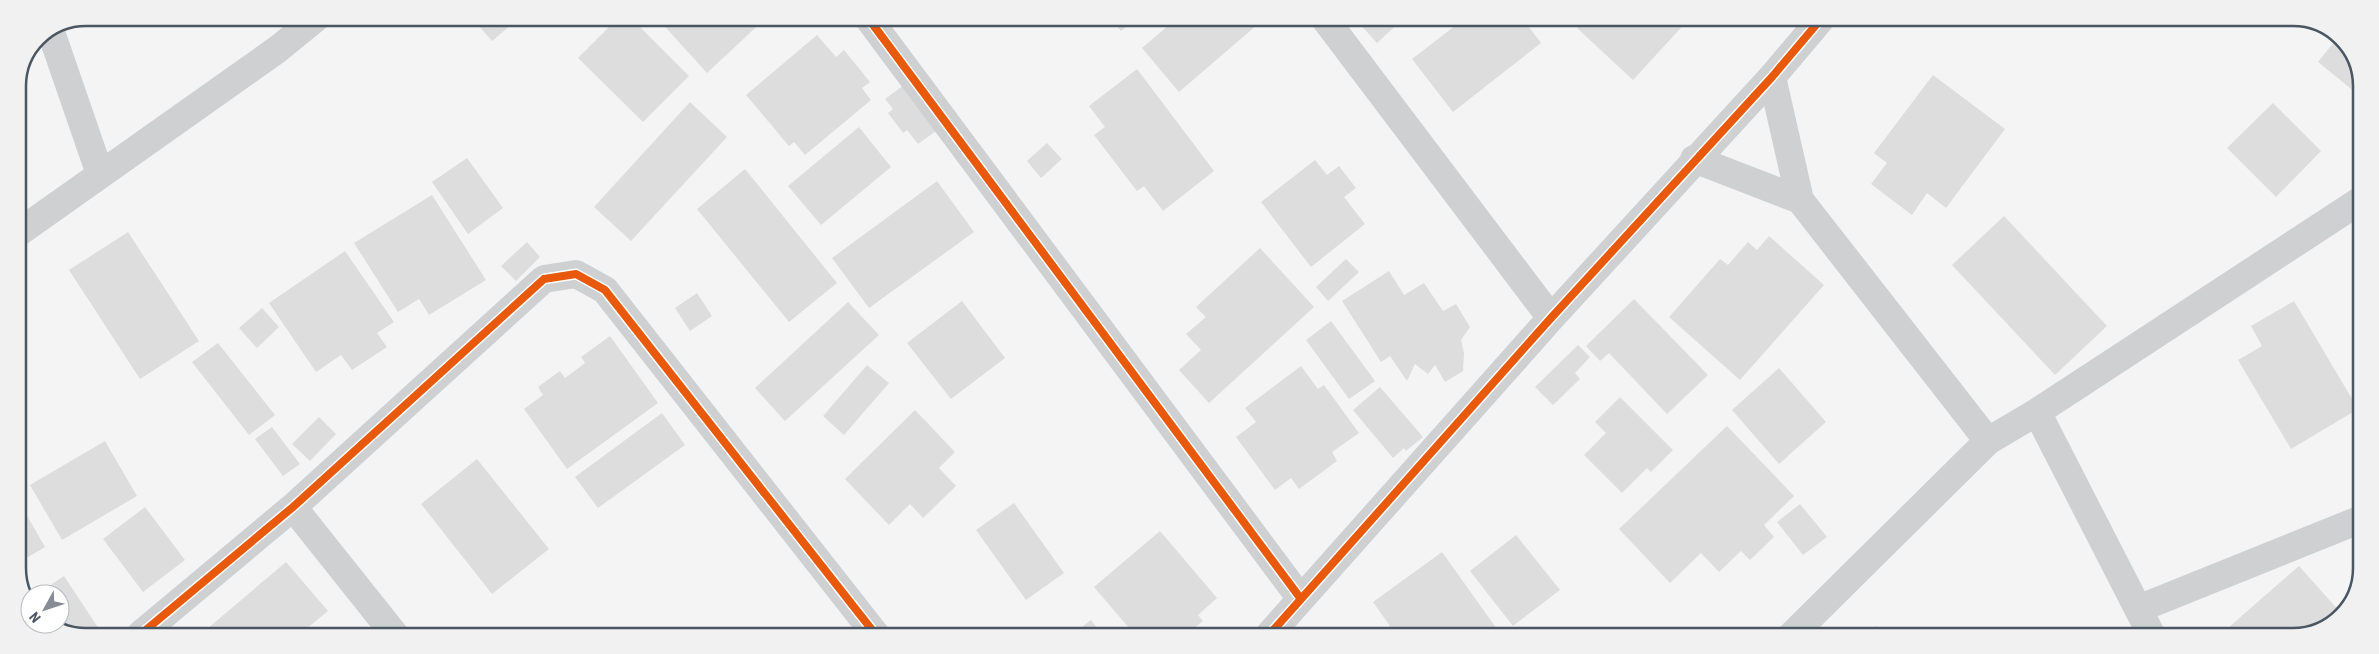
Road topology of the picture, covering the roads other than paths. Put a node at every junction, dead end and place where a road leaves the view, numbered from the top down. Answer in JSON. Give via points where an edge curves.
{"nodes":[{"id":1,"x":306,"y":26,"type":"edge"},
{"id":2,"x":874,"y":26,"type":"edge"},
{"id":3,"x":1330,"y":26,"type":"edge"},
{"id":4,"x":1815,"y":26,"type":"edge"},
{"id":5,"x":53,"y":36,"type":"edge"},
{"id":6,"x":1772,"y":77,"type":"junction"},
{"id":7,"x":1694,"y":159,"type":"junction"},
{"id":8,"x":100,"y":174,"type":"junction"},
{"id":9,"x":1800,"y":200,"type":"junction"},
{"id":10,"x":2353,"y":205,"type":"edge"},
{"id":11,"x":26,"y":227,"type":"edge"},
{"id":12,"x":1551,"y":318,"type":"junction"},
{"id":13,"x":2037,"y":412,"type":"junction"},
{"id":14,"x":1988,"y":441,"type":"junction"},
{"id":15,"x":293,"y":507,"type":"junction"},
{"id":16,"x":2353,"y":523,"type":"edge"},
{"id":17,"x":1302,"y":599,"type":"junction"},
{"id":18,"x":2138,"y":609,"type":"junction"},
{"id":19,"x":148,"y":628,"type":"edge"},
{"id":20,"x":390,"y":628,"type":"edge"},
{"id":21,"x":870,"y":628,"type":"edge"},
{"id":22,"x":1276,"y":628,"type":"edge"},
{"id":23,"x":1800,"y":628,"type":"edge"},
{"id":24,"x":2148,"y":628,"type":"edge"}],
"edges":[{"from":1,"to":8,"type":"street"},
{"from":2,"to":17,"type":"street"},
{"from":3,"to":12,"type":"street"},
{"from":4,"to":6,"type":"street"},
{"from":5,"to":8,"type":"street"},
{"from":6,"to":7,"type":"street"},
{"from":6,"to":9,"type":"street"},
{"from":7,"to":9,"type":"street"},
{"from":7,"to":12,"type":"street"},
{"from":8,"to":11,"type":"street"},
{"from":9,"to":14,"type":"street"},
{"from":10,"to":13,"type":"street"},
{"from":12,"to":17,"type":"street"},
{"from":13,"to":14,"type":"street"},
{"from":13,"to":18,"type":"street"},
{"from":14,"to":23,"type":"street"},
{"from":15,"to":19,"type":"street"},
{"from":15,"to":20,"type":"street"},
{"from":15,"to":21,"type":"street","via":[[544,279],[576,274],[604,290]]},
{"from":16,"to":18,"type":"street"},
{"from":17,"to":22,"type":"street"},
{"from":18,"to":24,"type":"street"}]}
